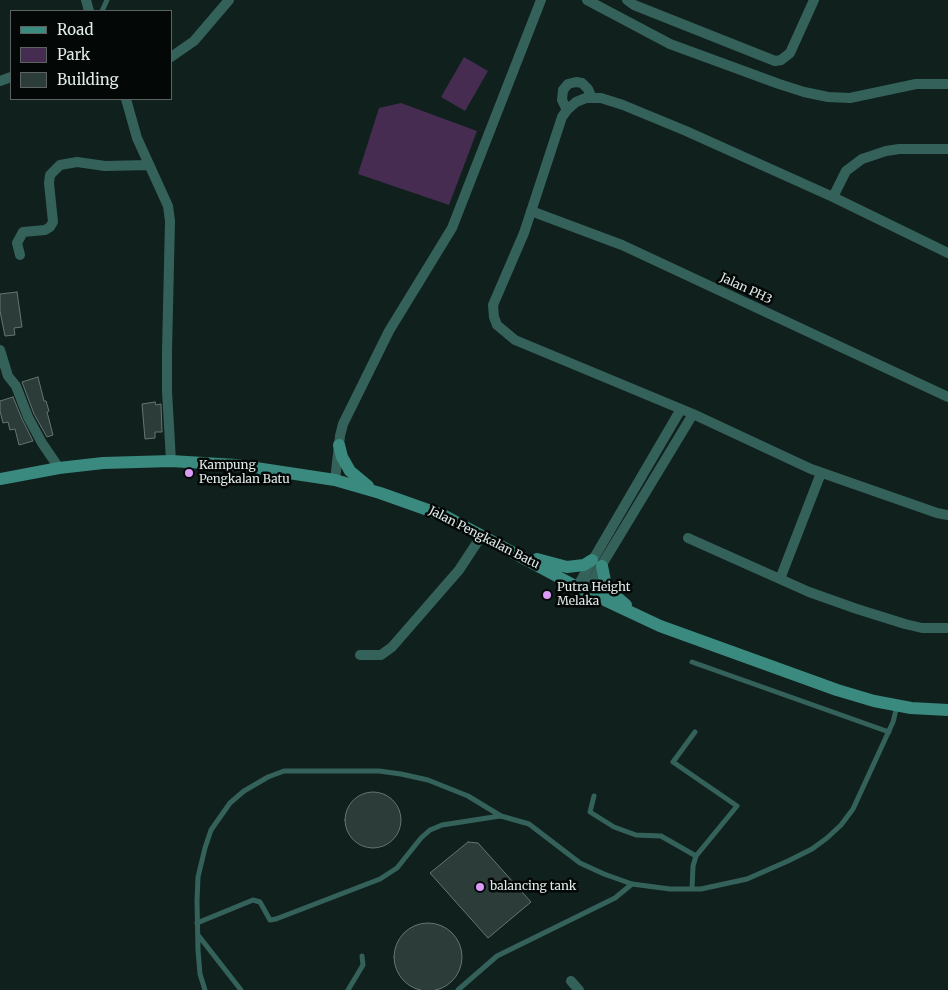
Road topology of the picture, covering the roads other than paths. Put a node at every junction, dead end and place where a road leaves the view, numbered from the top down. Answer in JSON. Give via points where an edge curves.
{"nodes":[{"id":1,"x":229,"y":0,"type":"edge"},
{"id":2,"x":541,"y":0,"type":"edge"},
{"id":3,"x":587,"y":0,"type":"edge"},
{"id":4,"x":814,"y":0,"type":"edge"},
{"id":5,"x":633,"y":2,"type":"edge"},
{"id":6,"x":172,"y":56,"type":"edge"},
{"id":7,"x":948,"y":84,"type":"edge"},
{"id":8,"x":592,"y":98,"type":"junction"},
{"id":9,"x":126,"y":100,"type":"edge"},
{"id":10,"x":567,"y":110,"type":"junction"},
{"id":11,"x":948,"y":149,"type":"edge"},
{"id":12,"x":149,"y":165,"type":"junction"},
{"id":13,"x":833,"y":197,"type":"junction"},
{"id":14,"x":531,"y":211,"type":"junction"},
{"id":15,"x":948,"y":253,"type":"edge"},
{"id":16,"x":20,"y":255,"type":"dead end"},
{"id":17,"x":0,"y":350,"type":"edge"},
{"id":18,"x":948,"y":397,"type":"edge"},
{"id":19,"x":681,"y":409,"type":"junction"},
{"id":20,"x":693,"y":414,"type":"junction"},
{"id":21,"x":339,"y":445,"type":"junction"},
{"id":22,"x":171,"y":461,"type":"junction"},
{"id":23,"x":59,"y":468,"type":"junction"},
{"id":24,"x":821,"y":473,"type":"junction"},
{"id":25,"x":0,"y":478,"type":"edge"},
{"id":26,"x":335,"y":480,"type":"junction"},
{"id":27,"x":380,"y":493,"type":"junction"},
{"id":28,"x":620,"y":512,"type":"junction"},
{"id":29,"x":948,"y":515,"type":"edge"},
{"id":30,"x":630,"y":518,"type":"junction"},
{"id":31,"x":482,"y":535,"type":"junction"},
{"id":32,"x":688,"y":538,"type":"dead end"},
{"id":33,"x":604,"y":539,"type":"junction"},
{"id":34,"x":615,"y":545,"type":"junction"},
{"id":35,"x":515,"y":553,"type":"junction"},
{"id":36,"x":597,"y":563,"type":"junction"},
{"id":37,"x":780,"y":579,"type":"junction"},
{"id":38,"x":582,"y":589,"type":"junction"},
{"id":39,"x":637,"y":615,"type":"junction"},
{"id":40,"x":948,"y":628,"type":"edge"},
{"id":41,"x":360,"y":655,"type":"dead end"},
{"id":42,"x":692,"y":662,"type":"dead end"},
{"id":43,"x":897,"y":705,"type":"junction"},
{"id":44,"x":948,"y":710,"type":"edge"},
{"id":45,"x":694,"y":732,"type":"dead end"},
{"id":46,"x":889,"y":732,"type":"junction"},
{"id":47,"x":594,"y":796,"type":"dead end"},
{"id":48,"x":501,"y":816,"type":"junction"},
{"id":49,"x":696,"y":856,"type":"junction"},
{"id":50,"x":632,"y":884,"type":"junction"},
{"id":51,"x":692,"y":889,"type":"junction"},
{"id":52,"x":197,"y":923,"type":"junction"},
{"id":53,"x":198,"y":934,"type":"junction"},
{"id":54,"x":362,"y":956,"type":"dead end"},
{"id":55,"x":571,"y":981,"type":"dead end"},
{"id":56,"x":205,"y":990,"type":"edge"},
{"id":57,"x":241,"y":990,"type":"edge"},
{"id":58,"x":348,"y":990,"type":"edge"},
{"id":59,"x":458,"y":990,"type":"edge"},
{"id":60,"x":579,"y":990,"type":"edge"}],
"edges":[{"from":1,"to":6,"type":"street","via":[[194,40]]},
{"from":2,"to":21,"type":"street","via":[[457,216],[389,331],[344,424]]},
{"from":3,"to":7,"type":"street","via":[[670,44],[804,92],[850,98],[916,84]]},
{"from":4,"to":5,"type":"street","via":[[790,53],[775,61]]},
{"from":8,"to":10,"type":"street","via":[[576,102]]},
{"from":8,"to":10,"type":"street","via":[[582,83],[568,84],[563,90],[562,100]]},
{"from":8,"to":13,"type":"street","via":[[632,108]]},
{"from":9,"to":12,"type":"street"},
{"from":10,"to":14,"type":"street"},
{"from":11,"to":13,"type":"street","via":[[899,149],[862,159],[846,172]]},
{"from":12,"to":16,"type":"street","via":[[105,166],[77,162],[60,165],[50,175],[50,227],[23,232],[17,243]]},
{"from":12,"to":22,"type":"street","via":[[168,206],[170,221],[167,361]]},
{"from":13,"to":15,"type":"street"},
{"from":14,"to":18,"type":"street","name":"Jalan PH3","via":[[622,245]]},
{"from":14,"to":19,"type":"street","via":[[493,305],[498,325],[515,340]]},
{"from":17,"to":23,"type":"street","via":[[8,376],[16,386],[28,417]]},
{"from":19,"to":20,"type":"street"},
{"from":19,"to":28,"type":"street"},
{"from":20,"to":24,"type":"street"},
{"from":20,"to":30,"type":"street"},
{"from":21,"to":26,"type":"street"},
{"from":21,"to":27,"type":"main road","via":[[350,471]]},
{"from":22,"to":23,"type":"main road","name":"Jalan Pengkalan Batu"},
{"from":22,"to":26,"type":"main road","name":"Jalan Pengkalan Batu","via":[[236,465]]},
{"from":23,"to":25,"type":"main road","name":"Jalan Pengkalan Batu"},
{"from":24,"to":29,"type":"street"},
{"from":24,"to":37,"type":"street"},
{"from":26,"to":27,"type":"main road","name":"Jalan Pengkalan Batu"},
{"from":27,"to":31,"type":"main road","name":"Jalan Pengkalan Batu","via":[[422,506]]},
{"from":28,"to":30,"type":"street"},
{"from":28,"to":33,"type":"street"},
{"from":30,"to":34,"type":"street"},
{"from":31,"to":35,"type":"main road","name":"Jalan Pengkalan Batu"},
{"from":31,"to":41,"type":"street","via":[[459,570],[392,647],[381,655]]},
{"from":32,"to":37,"type":"street"},
{"from":33,"to":34,"type":"street"},
{"from":33,"to":36,"type":"street"},
{"from":34,"to":36,"type":"street"},
{"from":35,"to":36,"type":"main road","via":[[567,567]]},
{"from":35,"to":38,"type":"main road","name":"Jalan Pengkalan Batu"},
{"from":36,"to":38,"type":"street"},
{"from":36,"to":39,"type":"main road","via":[[610,591]]},
{"from":37,"to":40,"type":"street","via":[[833,601],[905,624]]},
{"from":38,"to":39,"type":"main road","name":"Jalan Pengkalan Batu"},
{"from":39,"to":43,"type":"main road","name":"Jalan Pengkalan Batu","via":[[837,690]]},
{"from":42,"to":46,"type":"lane"},
{"from":43,"to":44,"type":"main road","name":"Jalan Pengkalan Batu"},
{"from":43,"to":46,"type":"lane"},
{"from":45,"to":49,"type":"lane","via":[[673,762],[737,806]]},
{"from":46,"to":51,"type":"lane","via":[[853,809],[827,838],[812,849],[747,879]]},
{"from":47,"to":49,"type":"lane","via":[[590,812],[614,827],[636,835],[660,836]]},
{"from":48,"to":50,"type":"lane","via":[[529,824],[580,863]]},
{"from":48,"to":52,"type":"lane","via":[[456,821],[430,830],[396,868],[380,879],[276,919],[270,920],[260,902],[253,900]]},
{"from":48,"to":52,"type":"lane","via":[[451,788],[401,774],[284,771],[244,791],[230,803],[211,830],[198,877]]},
{"from":49,"to":51,"type":"lane"},
{"from":50,"to":51,"type":"lane"},
{"from":50,"to":59,"type":"lane","via":[[615,898],[497,956]]},
{"from":52,"to":53,"type":"lane"},
{"from":53,"to":56,"type":"lane","via":[[200,974]]},
{"from":53,"to":57,"type":"lane"},
{"from":54,"to":58,"type":"lane","via":[[363,965]]},
{"from":55,"to":60,"type":"street"}]}
